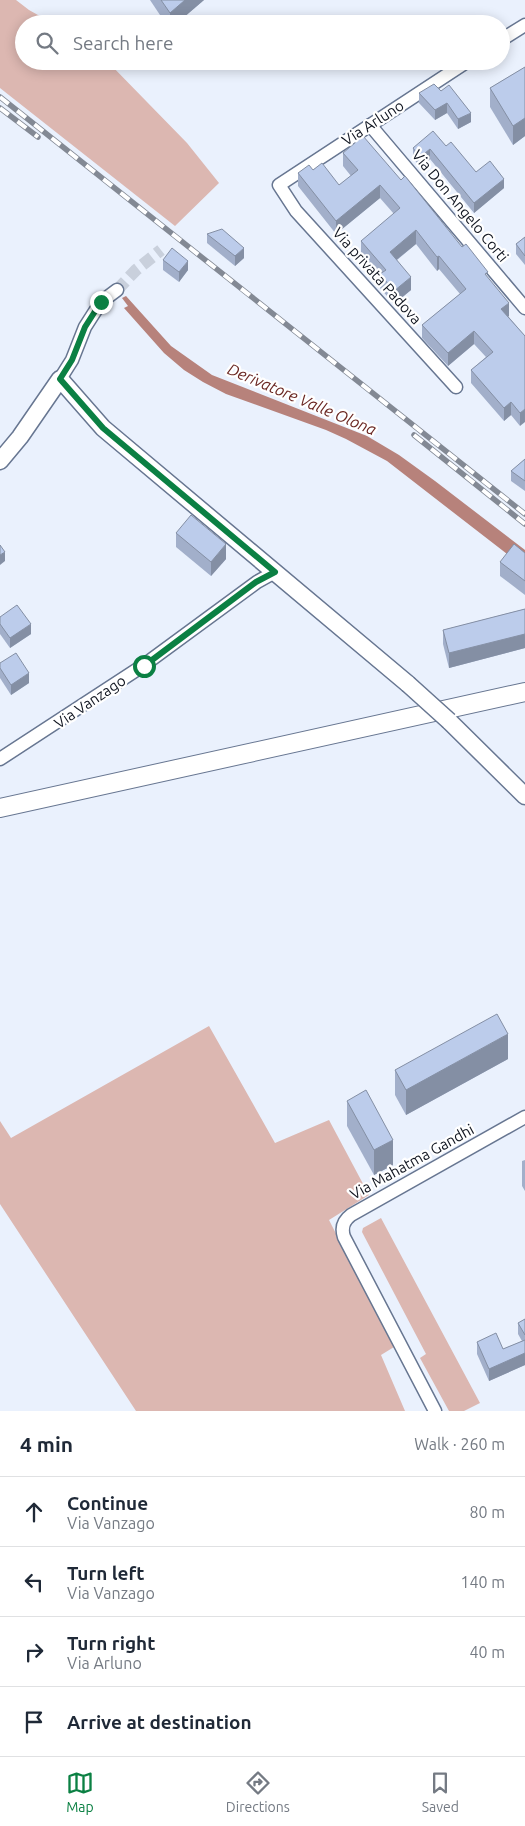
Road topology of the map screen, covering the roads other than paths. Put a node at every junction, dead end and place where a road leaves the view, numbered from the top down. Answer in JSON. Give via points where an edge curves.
{"nodes":[{"id":1,"x":525,"y":25,"type":"edge"},
{"id":2,"x":510,"y":34,"type":"edge"},
{"id":3,"x":454,"y":70,"type":"edge"},
{"id":4,"x":370,"y":125,"type":"junction"},
{"id":5,"x":279,"y":185,"type":"joint"},
{"id":6,"x":116,"y":290,"type":"tunnel mouth"},
{"id":7,"x":525,"y":308,"type":"edge"},
{"id":8,"x":60,"y":379,"type":"junction"},
{"id":9,"x":456,"y":386,"type":"dead end"},
{"id":10,"x":0,"y":462,"type":"edge"},
{"id":11,"x":275,"y":572,"type":"junction"},
{"id":12,"x":525,"y":692,"type":"edge"},
{"id":13,"x":0,"y":759,"type":"edge"},
{"id":14,"x":525,"y":796,"type":"edge"},
{"id":15,"x":0,"y":808,"type":"edge"},
{"id":16,"x":525,"y":1117,"type":"edge"},
{"id":17,"x":435,"y":1411,"type":"edge"}],
"edges":[{"from":1,"to":2,"type":"street"},
{"from":3,"to":4,"type":"street","name":"Via Arluno"},
{"from":4,"to":5,"type":"street","name":"Via Arluno"},
{"from":4,"to":7,"type":"street","name":"Via Don Angelo Corti"},
{"from":5,"to":9,"type":"street","name":"Via privata Padova","via":[[296,211]]},
{"from":6,"to":8,"type":"street","via":[[101,302],[85,327],[72,360]]},
{"from":8,"to":10,"type":"street"},
{"from":8,"to":11,"type":"street","via":[[103,428]]},
{"from":11,"to":13,"type":"street","name":"Via Vanzago","via":[[256,582],[144,666]]},
{"from":11,"to":14,"type":"street","bridge":true,"via":[[408,684]]},
{"from":12,"to":15,"type":"main road"},
{"from":16,"to":17,"type":"street","name":"Via Mahatma Gandhi","via":[[351,1215],[343,1227],[344,1237]]}]}
